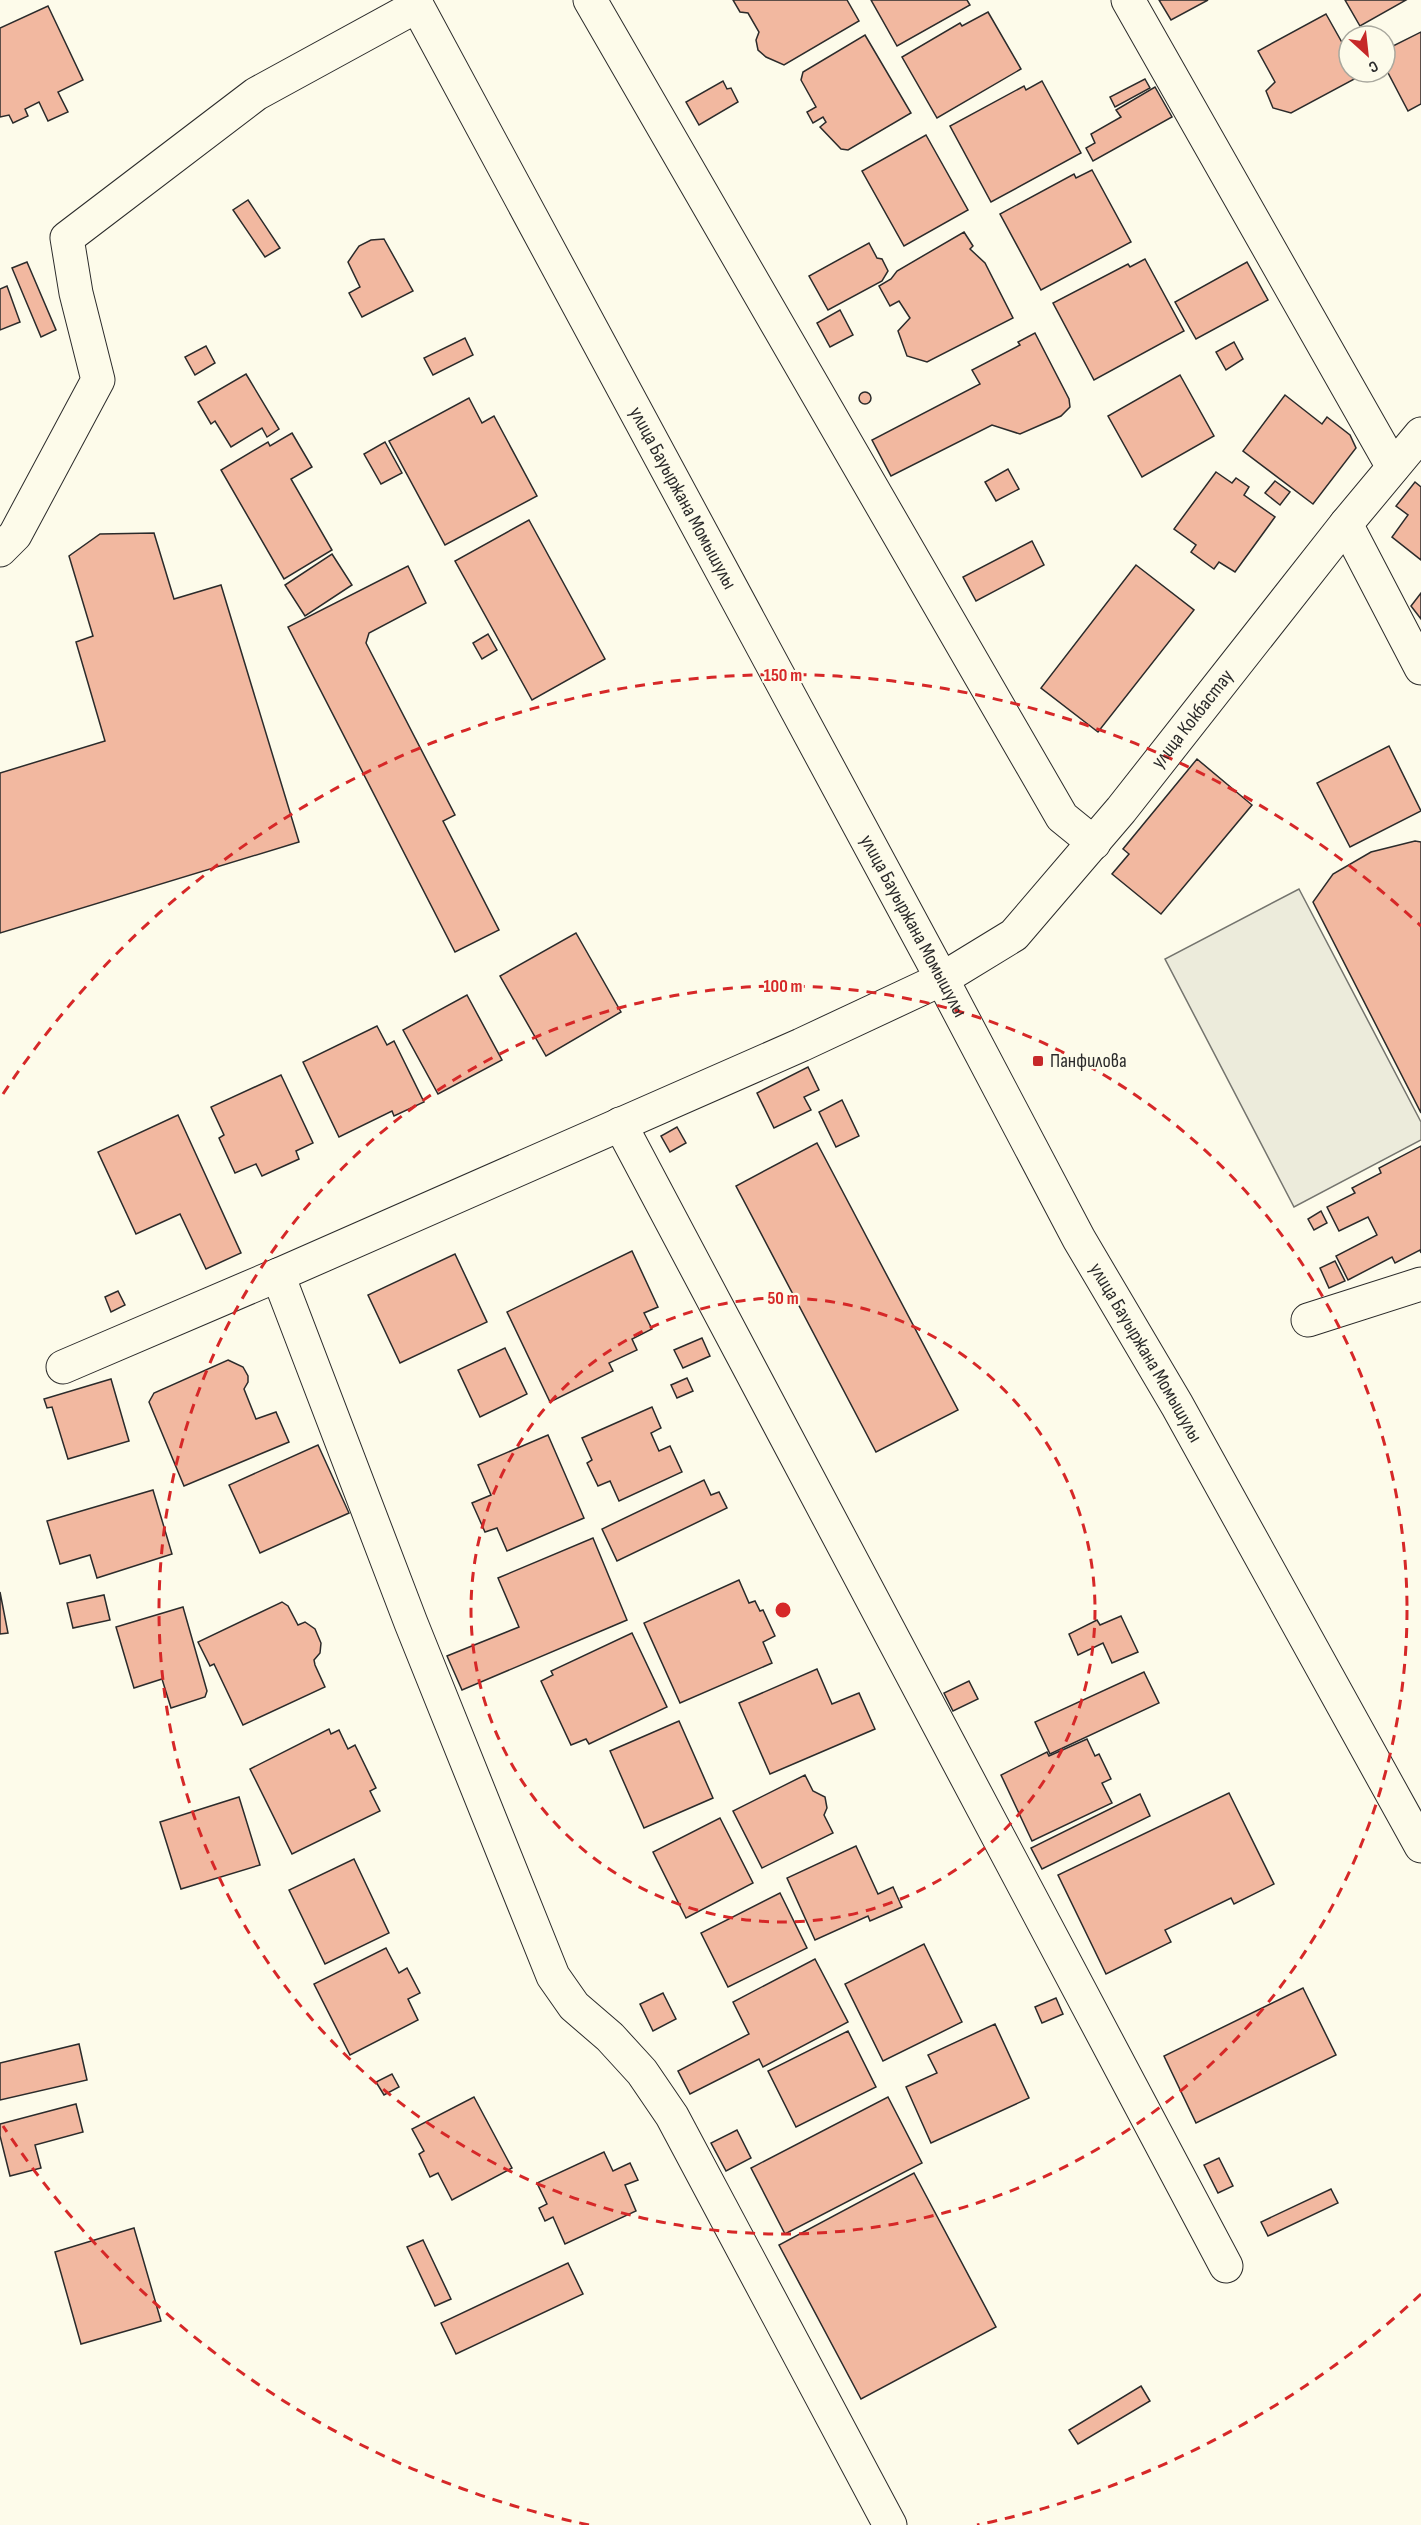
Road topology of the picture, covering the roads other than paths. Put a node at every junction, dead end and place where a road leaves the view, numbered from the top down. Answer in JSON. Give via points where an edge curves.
{"nodes":[{"id":1,"x":590,"y":0,"type":"edge"},
{"id":2,"x":1128,"y":0,"type":"edge"},
{"id":3,"x":416,"y":3,"type":"edge"},
{"id":4,"x":1421,"y":434,"type":"edge"},
{"id":5,"x":1393,"y":467,"type":"junction"},
{"id":6,"x":1346,"y":524,"type":"junction"},
{"id":7,"x":0,"y":550,"type":"edge"},
{"id":8,"x":1421,"y":668,"type":"edge"},
{"id":9,"x":1094,"y":843,"type":"junction"},
{"id":10,"x":942,"y":979,"type":"junction"},
{"id":11,"x":620,"y":1124,"type":"junction"},
{"id":12,"x":278,"y":1275,"type":"junction"},
{"id":13,"x":1421,"y":1284,"type":"edge"},
{"id":14,"x":1308,"y":1320,"type":"dead end"},
{"id":15,"x":63,"y":1367,"type":"dead end"},
{"id":16,"x":1421,"y":1846,"type":"edge"},
{"id":17,"x":1226,"y":2266,"type":"dead end"},
{"id":18,"x":890,"y":2525,"type":"edge"}],
"edges":[{"from":1,"to":9,"type":"street","via":[[1062,818]]},
{"from":2,"to":5,"type":"street"},
{"from":3,"to":7,"type":"street","via":[[256,94],[67,238],[98,380],[15,536]]},
{"from":3,"to":10,"type":"street","name":"улица Бауыржана Момышулы"},
{"from":4,"to":5,"type":"street","name":"улица Кокбастау"},
{"from":5,"to":6,"type":"street","name":"улица Кокбастау"},
{"from":6,"to":8,"type":"street"},
{"from":6,"to":9,"type":"street","name":"улица Кокбастау"},
{"from":9,"to":10,"type":"street","name":"улица Кокбастау","via":[[1014,935]]},
{"from":10,"to":11,"type":"street","name":"улица Кокбастау","via":[[801,1046]]},
{"from":10,"to":16,"type":"street","name":"улица Бауыржана Момышулы","via":[[1079,1239],[1177,1405]]},
{"from":11,"to":12,"type":"street","name":"улица Кокбастау"},
{"from":11,"to":17,"type":"street"},
{"from":12,"to":15,"type":"street","name":"улица Кокбастау"},
{"from":12,"to":18,"type":"street","via":[[411,1623],[553,1976],[574,2006],[642,2072],[672,2116]]},
{"from":13,"to":14,"type":"street"}]}
